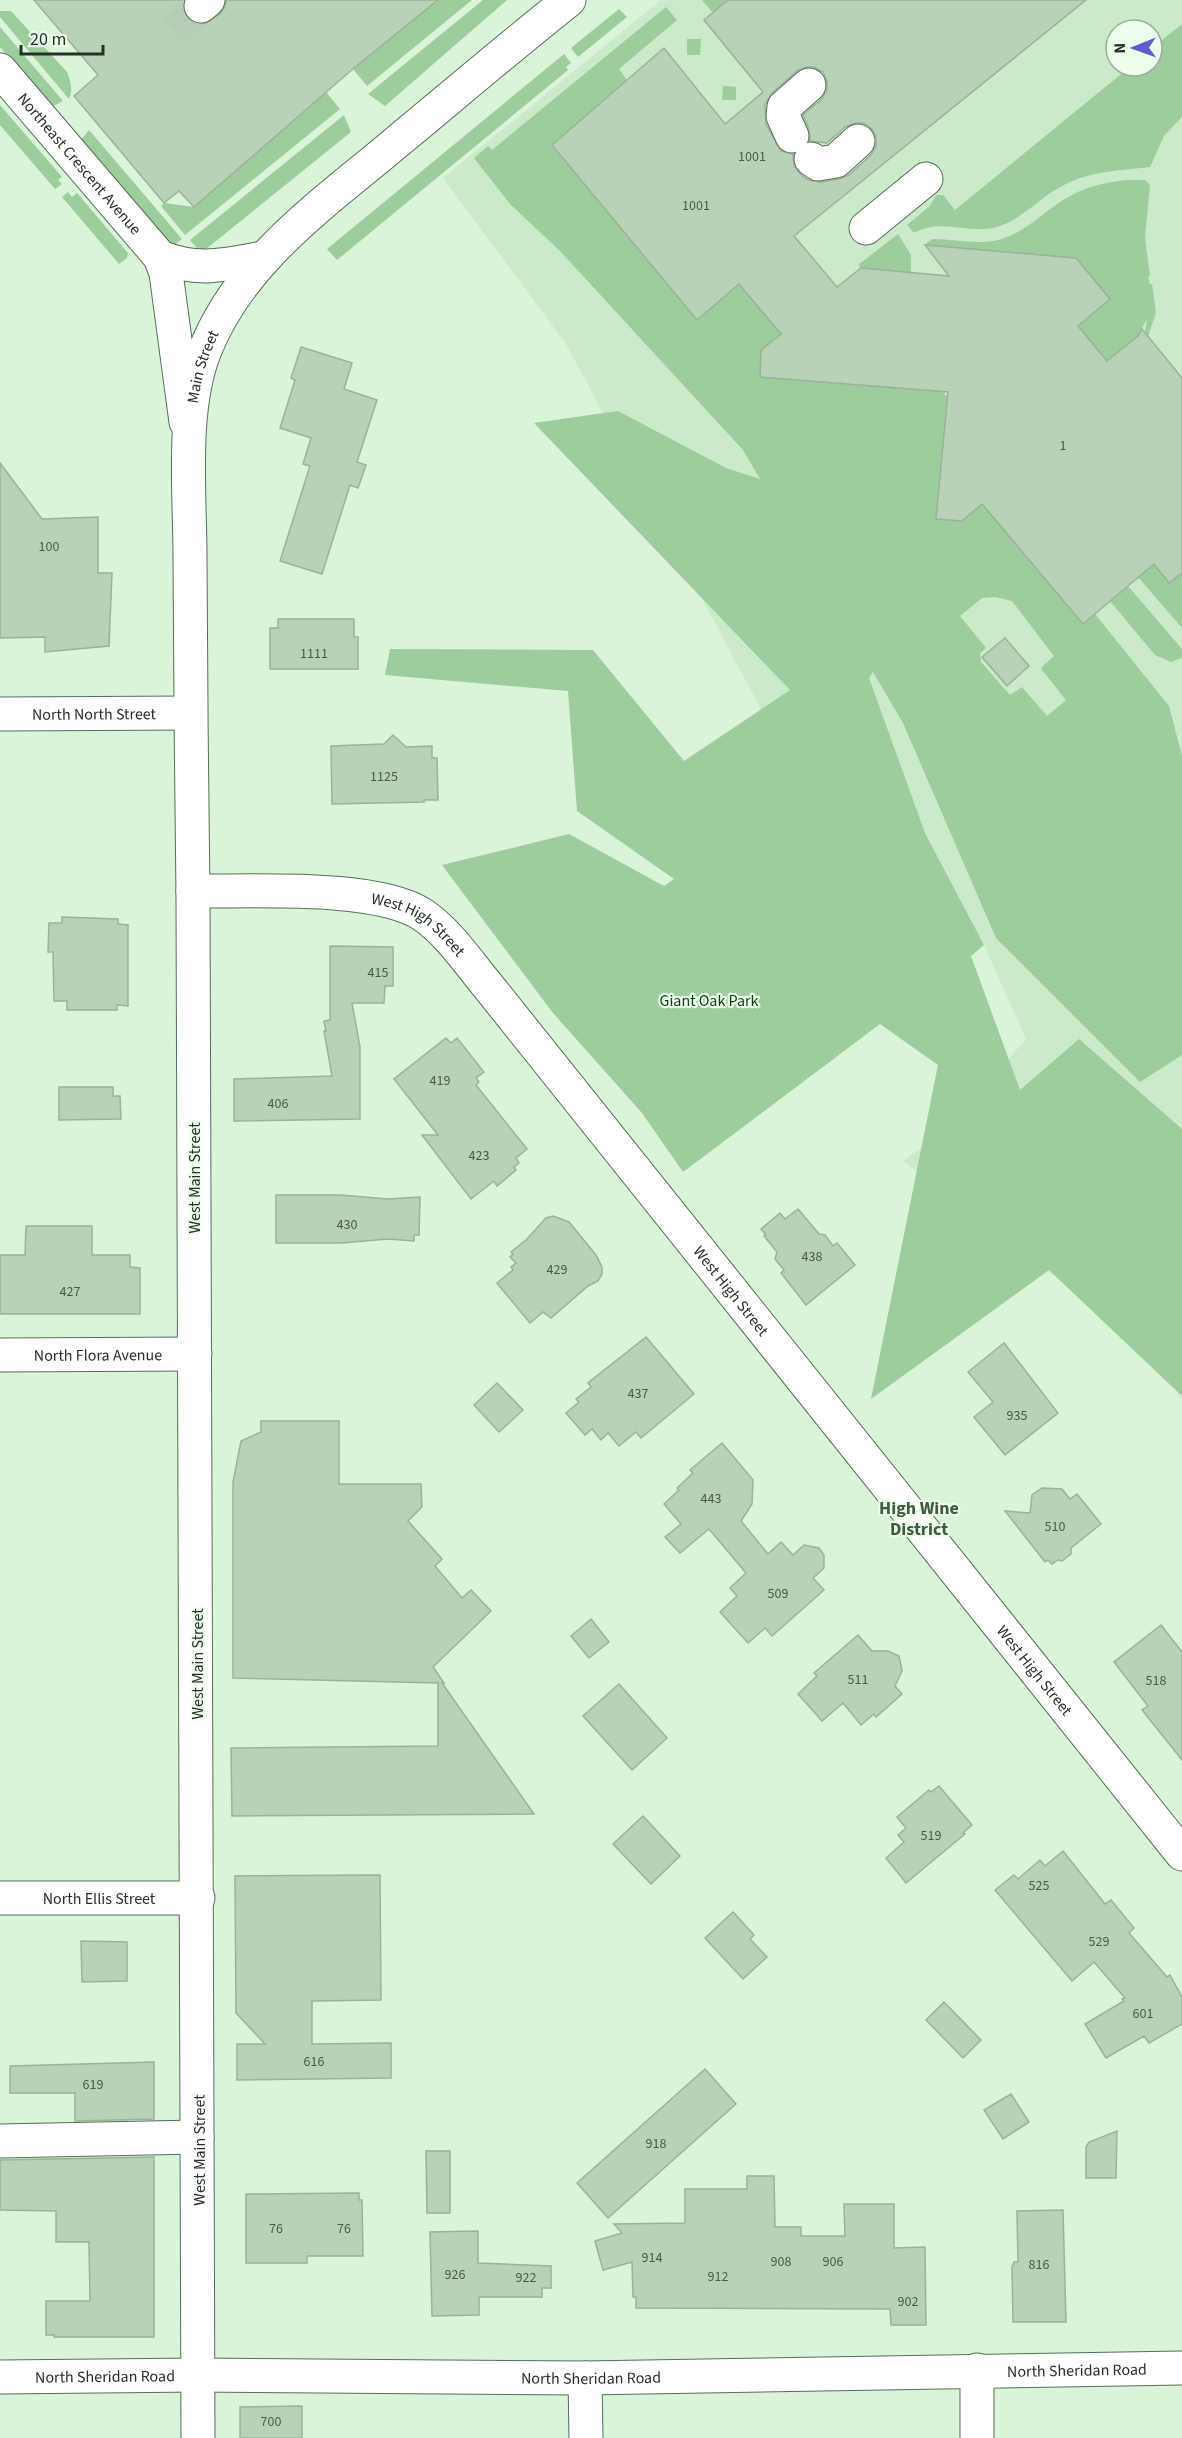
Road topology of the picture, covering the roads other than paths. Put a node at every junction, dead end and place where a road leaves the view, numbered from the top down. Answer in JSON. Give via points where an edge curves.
{"nodes":[{"id":1,"x":569,"y":0,"type":"edge"},
{"id":2,"x":0,"y":70,"type":"edge"},
{"id":3,"x":808,"y":85,"type":"dead end"},
{"id":4,"x":858,"y":141,"type":"dead end"},
{"id":5,"x":926,"y":179,"type":"dead end"},
{"id":6,"x":866,"y":228,"type":"dead end"},
{"id":7,"x":160,"y":257,"type":"junction"},
{"id":8,"x":263,"y":258,"type":"junction"},
{"id":9,"x":190,"y":454,"type":"junction"},
{"id":10,"x":190,"y":713,"type":"junction"},
{"id":11,"x":0,"y":714,"type":"edge"},
{"id":12,"x":193,"y":891,"type":"junction"},
{"id":13,"x":0,"y":1354,"type":"edge"},
{"id":14,"x":195,"y":1354,"type":"junction"},
{"id":15,"x":1182,"y":1854,"type":"edge"},
{"id":16,"x":0,"y":1898,"type":"edge"},
{"id":17,"x":198,"y":1898,"type":"junction"},
{"id":18,"x":197,"y":2137,"type":"junction"},
{"id":19,"x":0,"y":2141,"type":"edge"},
{"id":20,"x":1182,"y":2368,"type":"edge"},
{"id":21,"x":977,"y":2370,"type":"junction"},
{"id":22,"x":198,"y":2375,"type":"junction"},
{"id":23,"x":0,"y":2377,"type":"edge"},
{"id":24,"x":585,"y":2378,"type":"junction"},
{"id":25,"x":198,"y":2438,"type":"edge"},
{"id":26,"x":586,"y":2438,"type":"edge"},
{"id":27,"x":977,"y":2438,"type":"edge"}],
"edges":[{"from":1,"to":8,"type":"street","name":"Main Street"},
{"from":2,"to":7,"type":"street","name":"Northeast Crescent Avenue"},
{"from":3,"to":4,"type":"street","via":[[784,107],[783,116],[802,148],[818,164],[836,161]]},
{"from":5,"to":6,"type":"street"},
{"from":7,"to":8,"type":"street","via":[[185,265],[211,267]]},
{"from":7,"to":9,"type":"street","name":"Northeast Crescent Avenue","via":[[166,273]]},
{"from":8,"to":9,"type":"street","name":"Main Street","via":[[233,297],[206,348],[194,396]]},
{"from":9,"to":10,"type":"street","name":"Main Street"},
{"from":10,"to":11,"type":"street","name":"North North Street"},
{"from":10,"to":12,"type":"street","name":"Main Street"},
{"from":12,"to":14,"type":"street","name":"West Main Street"},
{"from":12,"to":15,"type":"street","name":"West High Street","via":[[358,895],[405,907],[437,926]]},
{"from":13,"to":14,"type":"street","name":"North Flora Avenue"},
{"from":14,"to":17,"type":"street","name":"West Main Street"},
{"from":16,"to":17,"type":"street","name":"North Ellis Street"},
{"from":17,"to":18,"type":"street","name":"West Main Street"},
{"from":18,"to":19,"type":"street"},
{"from":18,"to":22,"type":"street","name":"West Main Street"},
{"from":20,"to":21,"type":"street","name":"North Sheridan Road"},
{"from":21,"to":24,"type":"street","name":"North Sheridan Road"},
{"from":21,"to":27,"type":"street"},
{"from":22,"to":23,"type":"street","name":"North Sheridan Road"},
{"from":22,"to":24,"type":"street","name":"North Sheridan Road"},
{"from":22,"to":25,"type":"street","name":"West Main Street"},
{"from":24,"to":26,"type":"street"}]}
